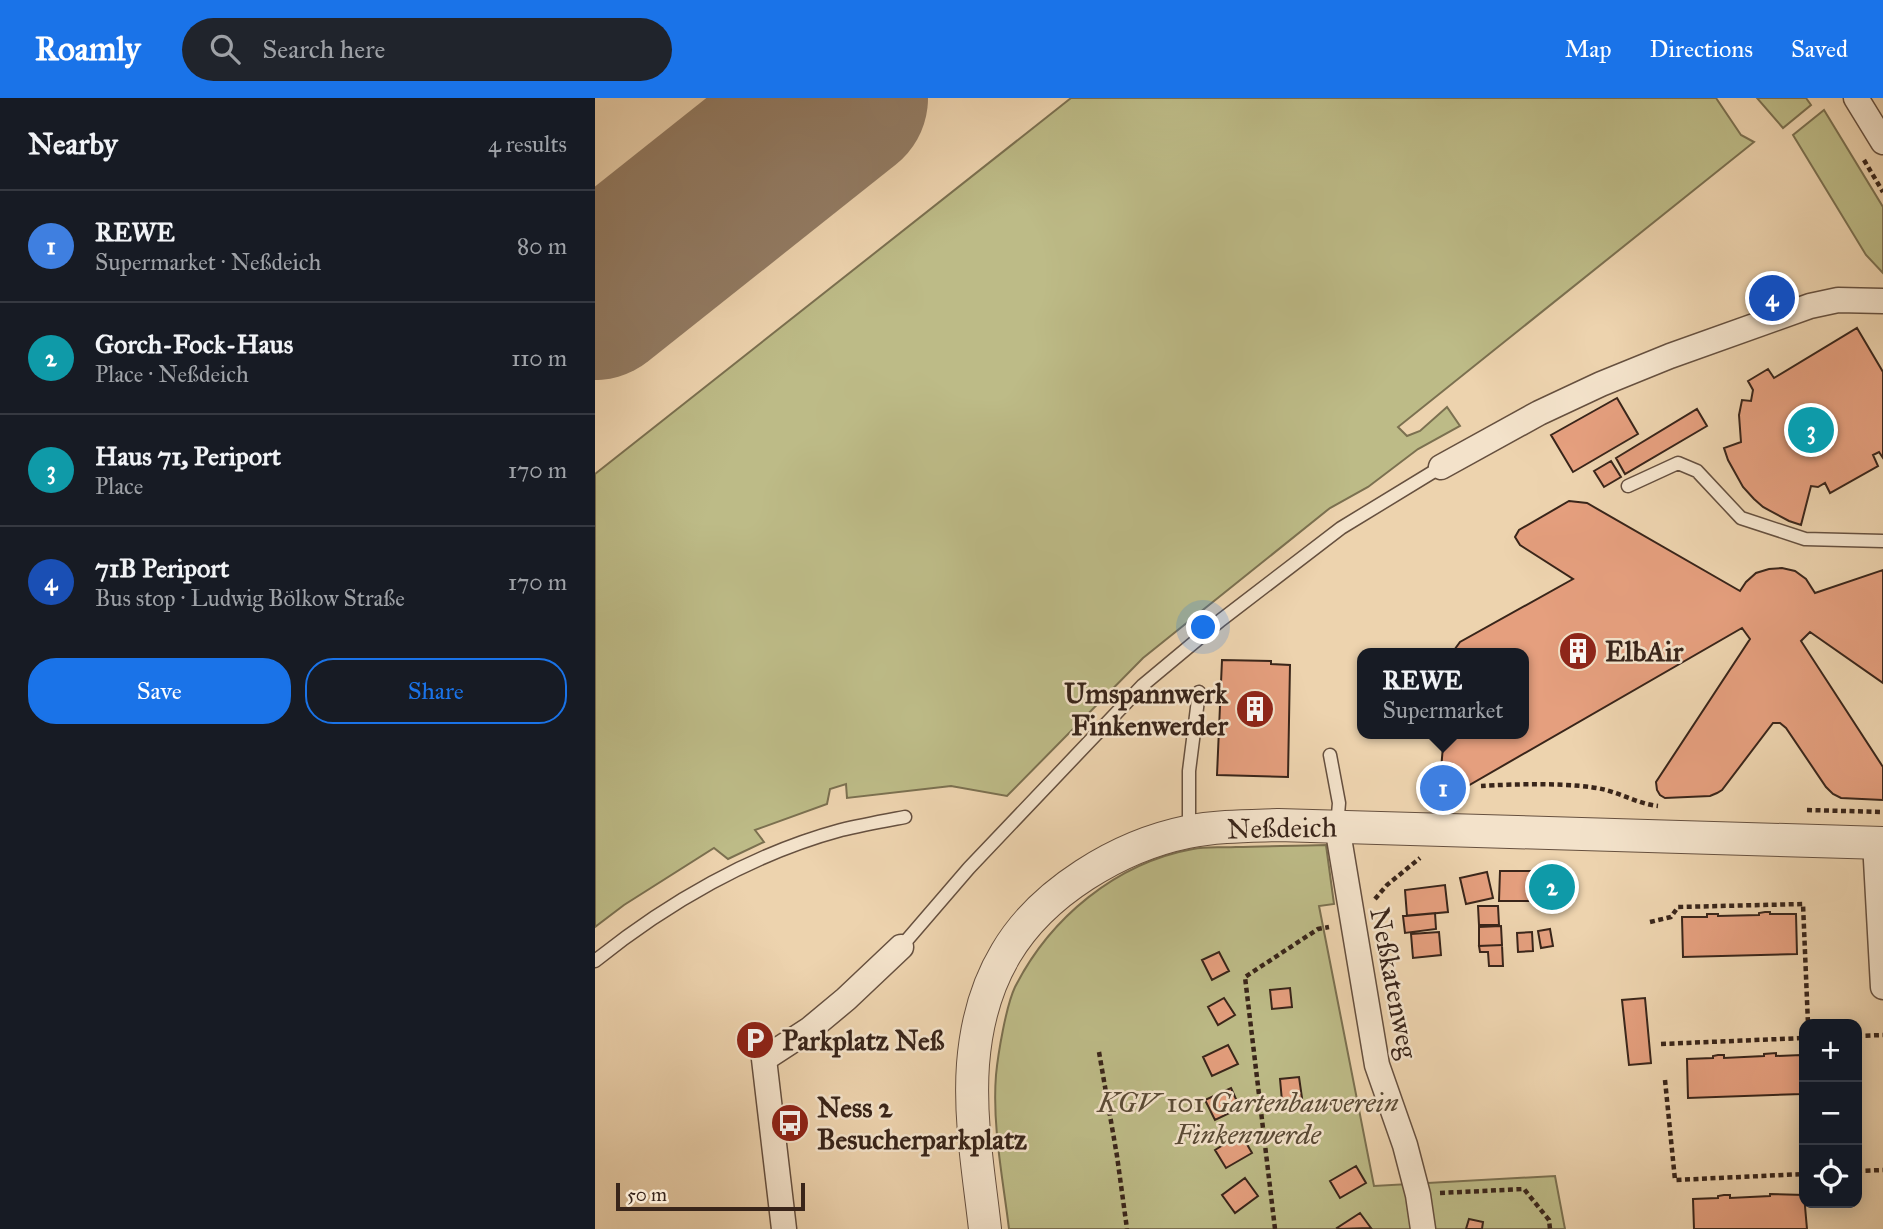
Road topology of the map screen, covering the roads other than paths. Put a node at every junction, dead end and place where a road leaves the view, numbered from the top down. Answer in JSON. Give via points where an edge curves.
{"nodes":[{"id":1,"x":1856,"y":98,"type":"edge"},
{"id":2,"x":1883,"y":142,"type":"edge"},
{"id":3,"x":1883,"y":301,"type":"edge"},
{"id":4,"x":1441,"y":467,"type":"joint"},
{"id":5,"x":1628,"y":486,"type":"dead end"},
{"id":6,"x":1883,"y":541,"type":"edge"},
{"id":7,"x":1199,"y":692,"type":"dead end"},
{"id":8,"x":1330,"y":755,"type":"dead end"},
{"id":9,"x":905,"y":817,"type":"dead end"},
{"id":10,"x":1337,"y":826,"type":"junction"},
{"id":11,"x":1189,"y":832,"type":"junction"},
{"id":12,"x":1879,"y":842,"type":"edge"},
{"id":13,"x":901,"y":947,"type":"joint"},
{"id":14,"x":595,"y":961,"type":"edge"},
{"id":15,"x":1883,"y":988,"type":"edge"},
{"id":16,"x":784,"y":1229,"type":"edge"},
{"id":17,"x":985,"y":1229,"type":"edge"},
{"id":18,"x":1423,"y":1229,"type":"edge"}],
"edges":[{"from":1,"to":2,"type":"street"},
{"from":3,"to":4,"type":"street","via":[[1839,300],[1810,306],[1670,356],[1539,413]]},
{"from":4,"to":13,"type":"lane","via":[[1341,528],[1143,685],[969,868]]},
{"from":5,"to":6,"type":"lane","via":[[1678,463],[1697,471],[1741,518],[1805,539]]},
{"from":7,"to":11,"type":"lane","via":[[1189,771]]},
{"from":8,"to":10,"type":"lane","via":[[1339,803]]},
{"from":9,"to":14,"type":"lane","via":[[792,846],[739,869],[686,897]]},
{"from":10,"to":11,"type":"street","name":"Neßdeich"},
{"from":10,"to":12,"type":"street","name":"Neßdeich"},
{"from":10,"to":18,"type":"street","name":"Neßkatenweg","via":[[1377,1065],[1405,1145]]},
{"from":11,"to":17,"type":"street","name":"Neßdeich","via":[[1128,850],[1081,877],[1046,905],[997,970],[977,1031],[971,1087]]},
{"from":12,"to":15,"type":"street"},
{"from":13,"to":16,"type":"street","via":[[810,1029],[764,1059]]}]}
